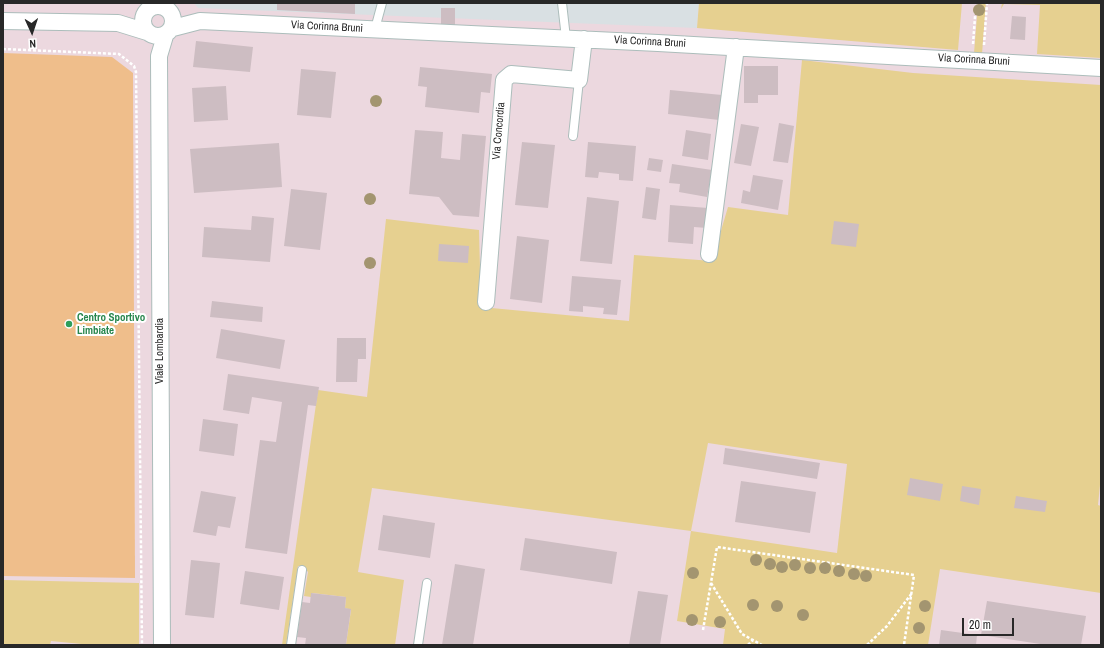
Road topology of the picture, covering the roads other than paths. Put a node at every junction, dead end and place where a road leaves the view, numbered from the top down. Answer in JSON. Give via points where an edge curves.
{"nodes":[{"id":1,"x":382,"y":3,"type":"edge"},
{"id":2,"x":562,"y":3,"type":"edge"},
{"id":3,"x":167,"y":7,"type":"edge"},
{"id":4,"x":148,"y":9,"type":"edge"},
{"id":5,"x":3,"y":21,"type":"edge"},
{"id":6,"x":200,"y":22,"type":"junction"},
{"id":7,"x":118,"y":23,"type":"junction"},
{"id":8,"x":375,"y":29,"type":"junction"},
{"id":9,"x":159,"y":33,"type":"junction"},
{"id":10,"x":566,"y":38,"type":"junction"},
{"id":11,"x":584,"y":39,"type":"junction"},
{"id":12,"x":736,"y":47,"type":"junction"},
{"id":13,"x":1101,"y":68,"type":"edge"},
{"id":14,"x":579,"y":80,"type":"junction"},
{"id":15,"x":573,"y":136,"type":"dead end"},
{"id":16,"x":709,"y":254,"type":"dead end"},
{"id":17,"x":486,"y":302,"type":"dead end"},
{"id":18,"x":302,"y":570,"type":"dead end"},
{"id":19,"x":426,"y":583,"type":"dead end"},
{"id":20,"x":162,"y":645,"type":"edge"},
{"id":21,"x":291,"y":645,"type":"edge"},
{"id":22,"x":418,"y":645,"type":"edge"}],
"edges":[{"from":1,"to":8,"type":"lane"},
{"from":2,"to":10,"type":"lane"},
{"from":3,"to":4,"type":"street","via":[[156,6]]},
{"from":3,"to":6,"type":"street","name":"Via Corinna Bruni"},
{"from":3,"to":9,"type":"street","via":[[174,18]]},
{"from":4,"to":7,"type":"street"},
{"from":4,"to":9,"type":"street","via":[[143,22]]},
{"from":5,"to":7,"type":"street"},
{"from":6,"to":8,"type":"street","name":"Via Corinna Bruni"},
{"from":6,"to":9,"type":"street","name":"Via Corinna Bruni"},
{"from":7,"to":9,"type":"street"},
{"from":8,"to":10,"type":"street","name":"Via Corinna Bruni"},
{"from":9,"to":20,"type":"street","name":"Viale Lombardia"},
{"from":10,"to":11,"type":"street","name":"Via Corinna Bruni"},
{"from":11,"to":12,"type":"street","name":"Via Corinna Bruni"},
{"from":11,"to":14,"type":"street"},
{"from":12,"to":13,"type":"street","name":"Via Corinna Bruni"},
{"from":12,"to":16,"type":"street"},
{"from":14,"to":15,"type":"lane"},
{"from":14,"to":17,"type":"street","name":"Via Concordia","via":[[511,74],[504,80]]},
{"from":18,"to":21,"type":"lane"},
{"from":19,"to":22,"type":"lane"}]}
